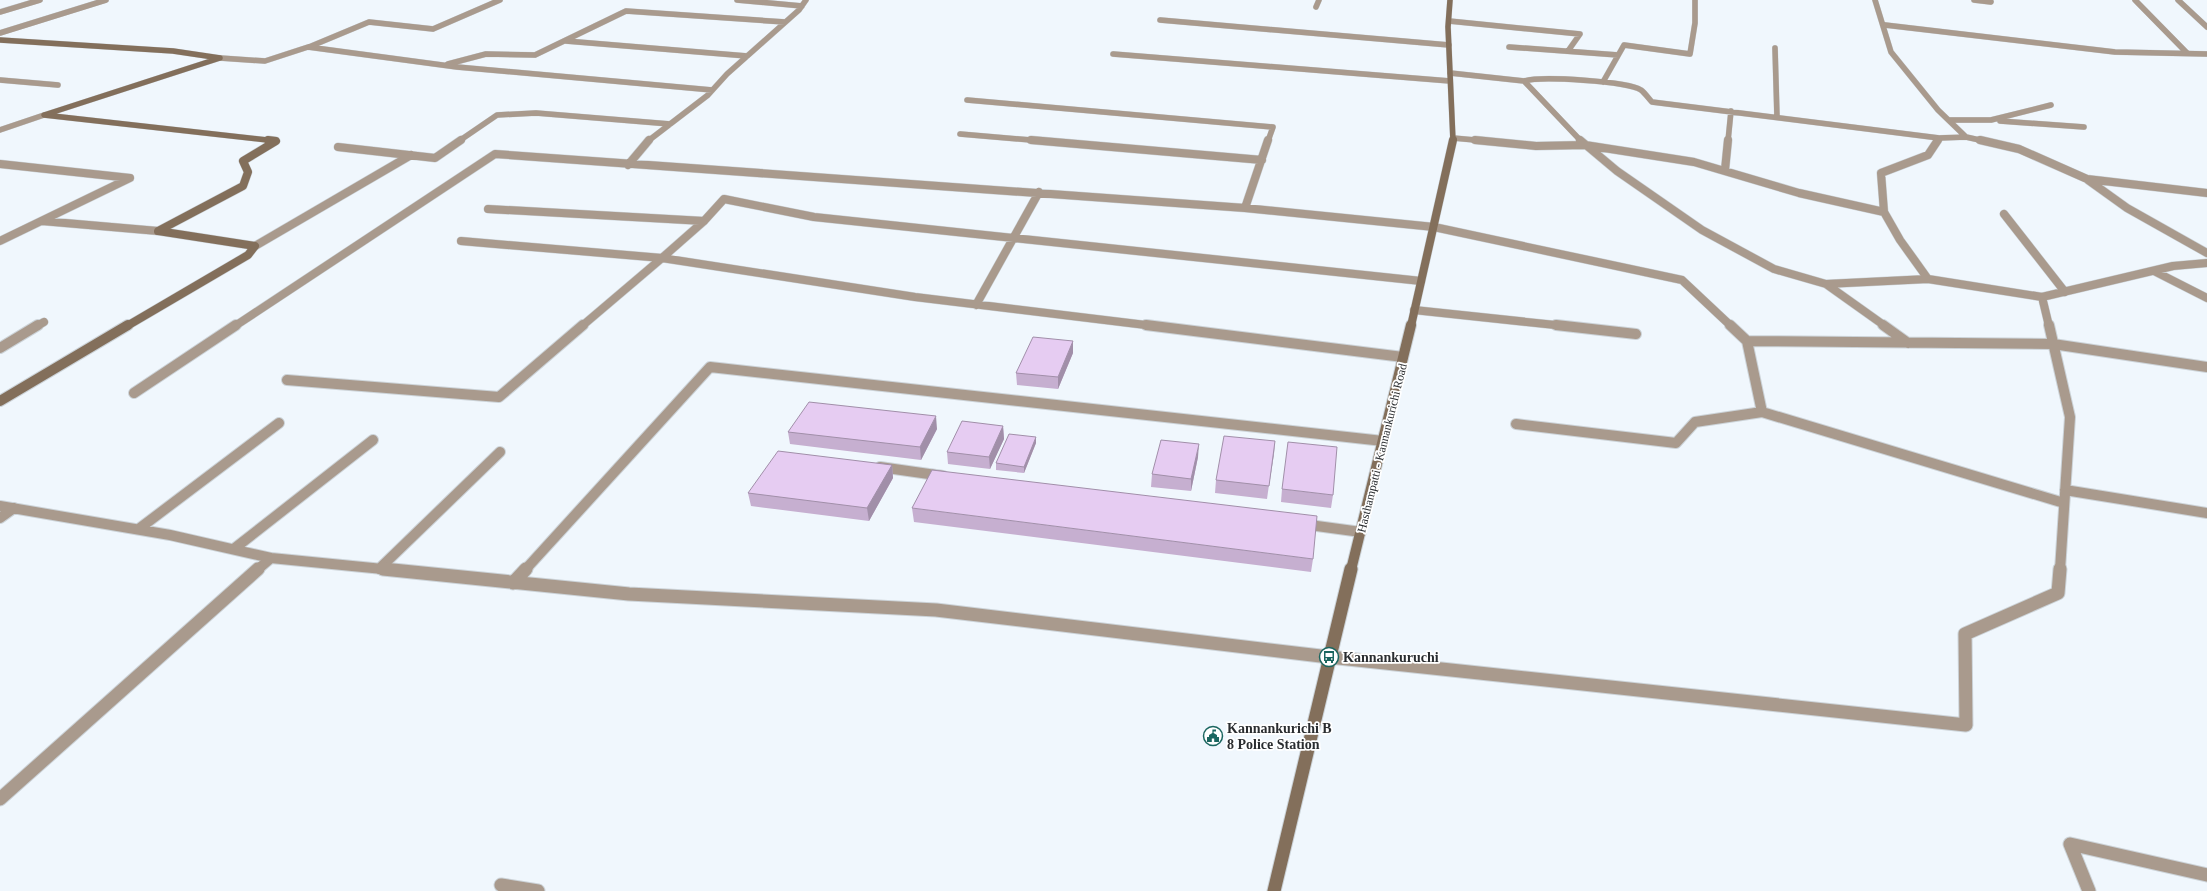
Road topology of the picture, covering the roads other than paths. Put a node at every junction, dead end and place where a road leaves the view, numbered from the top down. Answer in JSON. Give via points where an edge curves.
{"nodes":[{"id":1,"x":40,"y":0,"type":"edge"},
{"id":2,"x":106,"y":0,"type":"edge"},
{"id":3,"x":500,"y":0,"type":"edge"},
{"id":4,"x":737,"y":0,"type":"edge"},
{"id":5,"x":1319,"y":0,"type":"edge"},
{"id":6,"x":1450,"y":0,"type":"edge"},
{"id":7,"x":1695,"y":0,"type":"edge"},
{"id":8,"x":1875,"y":0,"type":"edge"},
{"id":9,"x":1974,"y":0,"type":"edge"},
{"id":10,"x":2135,"y":0,"type":"edge"},
{"id":11,"x":2178,"y":0,"type":"edge"},
{"id":12,"x":1991,"y":2,"type":"dead end"},
{"id":13,"x":804,"y":3,"type":"edge"},
{"id":14,"x":1316,"y":7,"type":"dead end"},
{"id":15,"x":0,"y":12,"type":"edge"},
{"id":16,"x":1160,"y":20,"type":"dead end"},
{"id":17,"x":1449,"y":21,"type":"junction"},
{"id":18,"x":785,"y":22,"type":"junction"},
{"id":19,"x":1884,"y":25,"type":"junction"},
{"id":20,"x":2207,"y":27,"type":"edge"},
{"id":21,"x":0,"y":33,"type":"edge"},
{"id":22,"x":0,"y":40,"type":"edge"},
{"id":23,"x":565,"y":41,"type":"junction"},
{"id":24,"x":1449,"y":45,"type":"junction"},
{"id":25,"x":308,"y":47,"type":"junction"},
{"id":26,"x":1509,"y":47,"type":"dead end"},
{"id":27,"x":1775,"y":48,"type":"dead end"},
{"id":28,"x":1568,"y":51,"type":"junction"},
{"id":29,"x":2187,"y":53,"type":"junction"},
{"id":30,"x":1113,"y":54,"type":"dead end"},
{"id":31,"x":2207,"y":54,"type":"edge"},
{"id":32,"x":1618,"y":55,"type":"junction"},
{"id":33,"x":747,"y":56,"type":"junction"},
{"id":34,"x":220,"y":58,"type":"junction"},
{"id":35,"x":442,"y":65,"type":"junction"},
{"id":36,"x":1450,"y":77,"type":"junction"},
{"id":37,"x":0,"y":80,"type":"edge"},
{"id":38,"x":1524,"y":81,"type":"junction"},
{"id":39,"x":1603,"y":82,"type":"junction"},
{"id":40,"x":58,"y":84,"type":"dead end"},
{"id":41,"x":712,"y":90,"type":"junction"},
{"id":42,"x":967,"y":100,"type":"dead end"},
{"id":43,"x":2051,"y":105,"type":"dead end"},
{"id":44,"x":1731,"y":112,"type":"junction"},
{"id":45,"x":44,"y":115,"type":"junction"},
{"id":46,"x":1777,"y":117,"type":"junction"},
{"id":47,"x":1948,"y":120,"type":"junction"},
{"id":48,"x":1991,"y":120,"type":"junction"},
{"id":49,"x":670,"y":124,"type":"junction"},
{"id":50,"x":2084,"y":127,"type":"dead end"},
{"id":51,"x":0,"y":130,"type":"edge"},
{"id":52,"x":960,"y":134,"type":"dead end"},
{"id":53,"x":1966,"y":137,"type":"junction"},
{"id":54,"x":1453,"y":138,"type":"junction"},
{"id":55,"x":1939,"y":138,"type":"junction"},
{"id":56,"x":1585,"y":145,"type":"junction"},
{"id":57,"x":338,"y":147,"type":"dead end"},
{"id":58,"x":411,"y":155,"type":"junction"},
{"id":59,"x":1262,"y":160,"type":"junction"},
{"id":60,"x":0,"y":164,"type":"edge"},
{"id":61,"x":628,"y":165,"type":"junction"},
{"id":62,"x":1725,"y":170,"type":"junction"},
{"id":63,"x":2086,"y":179,"type":"junction"},
{"id":64,"x":1039,"y":192,"type":"junction"},
{"id":65,"x":2207,"y":193,"type":"edge"},
{"id":66,"x":1245,"y":208,"type":"junction"},
{"id":67,"x":488,"y":209,"type":"dead end"},
{"id":68,"x":1884,"y":212,"type":"junction"},
{"id":69,"x":2004,"y":214,"type":"dead end"},
{"id":70,"x":42,"y":221,"type":"junction"},
{"id":71,"x":704,"y":221,"type":"junction"},
{"id":72,"x":1434,"y":227,"type":"junction"},
{"id":73,"x":158,"y":231,"type":"junction"},
{"id":74,"x":1015,"y":238,"type":"junction"},
{"id":75,"x":0,"y":241,"type":"edge"},
{"id":76,"x":461,"y":242,"type":"dead end"},
{"id":77,"x":256,"y":246,"type":"junction"},
{"id":78,"x":2207,"y":253,"type":"edge"},
{"id":79,"x":662,"y":258,"type":"junction"},
{"id":80,"x":2207,"y":263,"type":"edge"},
{"id":81,"x":2154,"y":271,"type":"junction"},
{"id":82,"x":1928,"y":279,"type":"junction"},
{"id":83,"x":1421,"y":281,"type":"junction"},
{"id":84,"x":1826,"y":284,"type":"junction"},
{"id":85,"x":2065,"y":292,"type":"junction"},
{"id":86,"x":2042,"y":297,"type":"junction"},
{"id":87,"x":2207,"y":298,"type":"edge"},
{"id":88,"x":976,"y":305,"type":"junction"},
{"id":89,"x":1414,"y":310,"type":"junction"},
{"id":90,"x":44,"y":322,"type":"dead end"},
{"id":91,"x":1636,"y":334,"type":"dead end"},
{"id":92,"x":1747,"y":341,"type":"junction"},
{"id":93,"x":1908,"y":343,"type":"junction"},
{"id":94,"x":2053,"y":344,"type":"junction"},
{"id":95,"x":0,"y":348,"type":"edge"},
{"id":96,"x":1404,"y":357,"type":"junction"},
{"id":97,"x":2207,"y":367,"type":"edge"},
{"id":98,"x":286,"y":380,"type":"dead end"},
{"id":99,"x":134,"y":393,"type":"dead end"},
{"id":100,"x":0,"y":401,"type":"edge"},
{"id":101,"x":1762,"y":412,"type":"junction"},
{"id":102,"x":279,"y":423,"type":"dead end"},
{"id":103,"x":1516,"y":424,"type":"dead end"},
{"id":104,"x":373,"y":440,"type":"dead end"},
{"id":105,"x":1384,"y":441,"type":"junction"},
{"id":106,"x":500,"y":452,"type":"dead end"},
{"id":107,"x":868,"y":466,"type":"edge"},
{"id":108,"x":954,"y":477,"type":"edge"},
{"id":109,"x":2065,"y":490,"type":"junction"},
{"id":110,"x":2064,"y":503,"type":"junction"},
{"id":111,"x":0,"y":506,"type":"edge"},
{"id":112,"x":14,"y":508,"type":"junction"},
{"id":113,"x":2207,"y":513,"type":"edge"},
{"id":114,"x":0,"y":518,"type":"edge"},
{"id":115,"x":1291,"y":523,"type":"edge"},
{"id":116,"x":140,"y":528,"type":"junction"},
{"id":117,"x":1361,"y":532,"type":"junction"},
{"id":118,"x":235,"y":548,"type":"junction"},
{"id":119,"x":271,"y":558,"type":"junction"},
{"id":120,"x":379,"y":569,"type":"junction"},
{"id":121,"x":513,"y":583,"type":"junction"},
{"id":122,"x":1329,"y":658,"type":"junction"},
{"id":123,"x":0,"y":799,"type":"edge"},
{"id":124,"x":2207,"y":875,"type":"edge"},
{"id":125,"x":501,"y":885,"type":"dead end"},
{"id":126,"x":538,"y":891,"type":"edge"},
{"id":127,"x":1274,"y":891,"type":"edge"},
{"id":128,"x":2089,"y":891,"type":"edge"}],
"edges":[{"from":1,"to":15,"type":"street"},
{"from":2,"to":21,"type":"street"},
{"from":3,"to":25,"type":"street","via":[[433,29],[369,22]]},
{"from":4,"to":13,"type":"street"},
{"from":5,"to":14,"type":"street"},
{"from":6,"to":17,"type":"main road","name":"Hasthampatti - Kannankurichi Road"},
{"from":7,"to":32,"type":"street","via":[[1695,23],[1690,54],[1624,45]]},
{"from":8,"to":19,"type":"street"},
{"from":9,"to":12,"type":"street"},
{"from":10,"to":29,"type":"street"},
{"from":11,"to":20,"type":"street"},
{"from":13,"to":18,"type":"street"},
{"from":16,"to":24,"type":"street"},
{"from":17,"to":24,"type":"main road","name":"Hasthampatti - Kannankurichi Road"},
{"from":17,"to":28,"type":"street","via":[[1580,34]]},
{"from":18,"to":23,"type":"street","via":[[626,11]]},
{"from":18,"to":33,"type":"street"},
{"from":19,"to":29,"type":"street","via":[[2115,52]]},
{"from":19,"to":47,"type":"street","via":[[1891,52]]},
{"from":22,"to":34,"type":"main road","via":[[173,51]]},
{"from":23,"to":33,"type":"street"},
{"from":23,"to":35,"type":"street","via":[[535,55],[486,54]]},
{"from":24,"to":36,"type":"main road","name":"Hasthampatti - Kannankurichi Road"},
{"from":25,"to":34,"type":"street","via":[[265,61]]},
{"from":25,"to":35,"type":"street"},
{"from":26,"to":28,"type":"street"},
{"from":27,"to":46,"type":"street"},
{"from":28,"to":32,"type":"street"},
{"from":29,"to":31,"type":"street"},
{"from":30,"to":36,"type":"street"},
{"from":32,"to":39,"type":"street"},
{"from":33,"to":41,"type":"street"},
{"from":34,"to":45,"type":"main road"},
{"from":35,"to":41,"type":"street"},
{"from":36,"to":38,"type":"street"},
{"from":36,"to":54,"type":"main road","name":"Hasthampatti - Kannankurichi Road"},
{"from":37,"to":40,"type":"street"},
{"from":38,"to":39,"type":"street","via":[[1535,78]]},
{"from":38,"to":56,"type":"street"},
{"from":39,"to":44,"type":"street","via":[[1641,90],[1652,102]]},
{"from":41,"to":49,"type":"street"},
{"from":42,"to":59,"type":"street","via":[[1273,127]]},
{"from":43,"to":48,"type":"street"},
{"from":44,"to":46,"type":"street"},
{"from":44,"to":62,"type":"street"},
{"from":45,"to":51,"type":"street"},
{"from":45,"to":73,"type":"main road","via":[[276,141],[243,161],[248,172],[243,186]]},
{"from":46,"to":55,"type":"street"},
{"from":47,"to":48,"type":"street"},
{"from":47,"to":53,"type":"street"},
{"from":48,"to":50,"type":"street"},
{"from":49,"to":58,"type":"street","via":[[536,113],[497,116],[435,158]]},
{"from":49,"to":61,"type":"street","via":[[648,141]]},
{"from":52,"to":59,"type":"street"},
{"from":53,"to":55,"type":"street"},
{"from":53,"to":63,"type":"street","via":[[2019,149]]},
{"from":54,"to":56,"type":"street","via":[[1536,146]]},
{"from":54,"to":72,"type":"main road","name":"Hasthampatti - Kannankurichi Road"},
{"from":55,"to":68,"type":"street","via":[[1928,155],[1881,173]]},
{"from":56,"to":62,"type":"street","via":[[1694,162]]},
{"from":56,"to":84,"type":"street","via":[[1616,171],[1702,230],[1774,269]]},
{"from":57,"to":58,"type":"street"},
{"from":58,"to":77,"type":"street"},
{"from":59,"to":66,"type":"street"},
{"from":60,"to":70,"type":"street","via":[[130,178]]},
{"from":61,"to":64,"type":"street"},
{"from":61,"to":99,"type":"street","via":[[495,154]]},
{"from":62,"to":68,"type":"street","via":[[1799,193]]},
{"from":63,"to":65,"type":"street"},
{"from":63,"to":78,"type":"street","via":[[2127,208]]},
{"from":64,"to":66,"type":"street"},
{"from":64,"to":74,"type":"street"},
{"from":66,"to":72,"type":"street"},
{"from":67,"to":71,"type":"street"},
{"from":68,"to":82,"type":"street"},
{"from":69,"to":85,"type":"street"},
{"from":70,"to":73,"type":"street"},
{"from":70,"to":75,"type":"street"},
{"from":71,"to":74,"type":"street","via":[[724,199],[814,216]]},
{"from":71,"to":79,"type":"street"},
{"from":72,"to":83,"type":"main road","name":"Hasthampatti - Kannankurichi Road"},
{"from":72,"to":92,"type":"street","via":[[1682,280]]},
{"from":73,"to":77,"type":"main road"},
{"from":74,"to":83,"type":"street"},
{"from":74,"to":88,"type":"street"},
{"from":76,"to":79,"type":"street"},
{"from":77,"to":100,"type":"main road","via":[[248,255]]},
{"from":79,"to":88,"type":"street"},
{"from":79,"to":98,"type":"street","via":[[499,397]]},
{"from":80,"to":81,"type":"street","via":[[2173,266]]},
{"from":81,"to":85,"type":"street"},
{"from":81,"to":87,"type":"street"},
{"from":82,"to":84,"type":"street"},
{"from":82,"to":86,"type":"street"},
{"from":83,"to":89,"type":"main road","name":"Hasthampatti - Kannankurichi Road"},
{"from":84,"to":93,"type":"street"},
{"from":85,"to":86,"type":"street"},
{"from":86,"to":94,"type":"street"},
{"from":88,"to":96,"type":"street"},
{"from":89,"to":91,"type":"street"},
{"from":89,"to":96,"type":"main road","name":"Hasthampatti - Kannankurichi Road"},
{"from":90,"to":95,"type":"street"},
{"from":92,"to":93,"type":"street"},
{"from":92,"to":101,"type":"street"},
{"from":93,"to":94,"type":"street"},
{"from":94,"to":97,"type":"street"},
{"from":94,"to":109,"type":"street","via":[[2070,417]]},
{"from":96,"to":105,"type":"main road","name":"Hasthampatti - Kannankurichi Road"},
{"from":101,"to":103,"type":"street","via":[[1695,422],[1676,443]]},
{"from":101,"to":110,"type":"street"},
{"from":102,"to":116,"type":"street"},
{"from":104,"to":118,"type":"street"},
{"from":105,"to":117,"type":"main road","name":"Hasthampatti - Kannankurichi Road"},
{"from":105,"to":121,"type":"street","via":[[710,367]]},
{"from":106,"to":120,"type":"street"},
{"from":107,"to":108,"type":"street"},
{"from":109,"to":110,"type":"street"},
{"from":109,"to":113,"type":"street"},
{"from":110,"to":122,"type":"street","via":[[2058,593],[1965,634],[1966,725]]},
{"from":111,"to":112,"type":"street"},
{"from":112,"to":114,"type":"street"},
{"from":112,"to":116,"type":"street"},
{"from":115,"to":117,"type":"street"},
{"from":116,"to":118,"type":"street"},
{"from":117,"to":122,"type":"main road","name":"Hasthampatti - Kannankurichi Road"},
{"from":118,"to":119,"type":"street"},
{"from":119,"to":120,"type":"street"},
{"from":119,"to":123,"type":"street"},
{"from":120,"to":121,"type":"street"},
{"from":121,"to":122,"type":"street","via":[[629,594],[936,610]]},
{"from":122,"to":127,"type":"main road","name":"Hasthampatti - Kannankurichi Road"},
{"from":124,"to":128,"type":"street","via":[[2070,844]]},
{"from":125,"to":126,"type":"street"}]}
